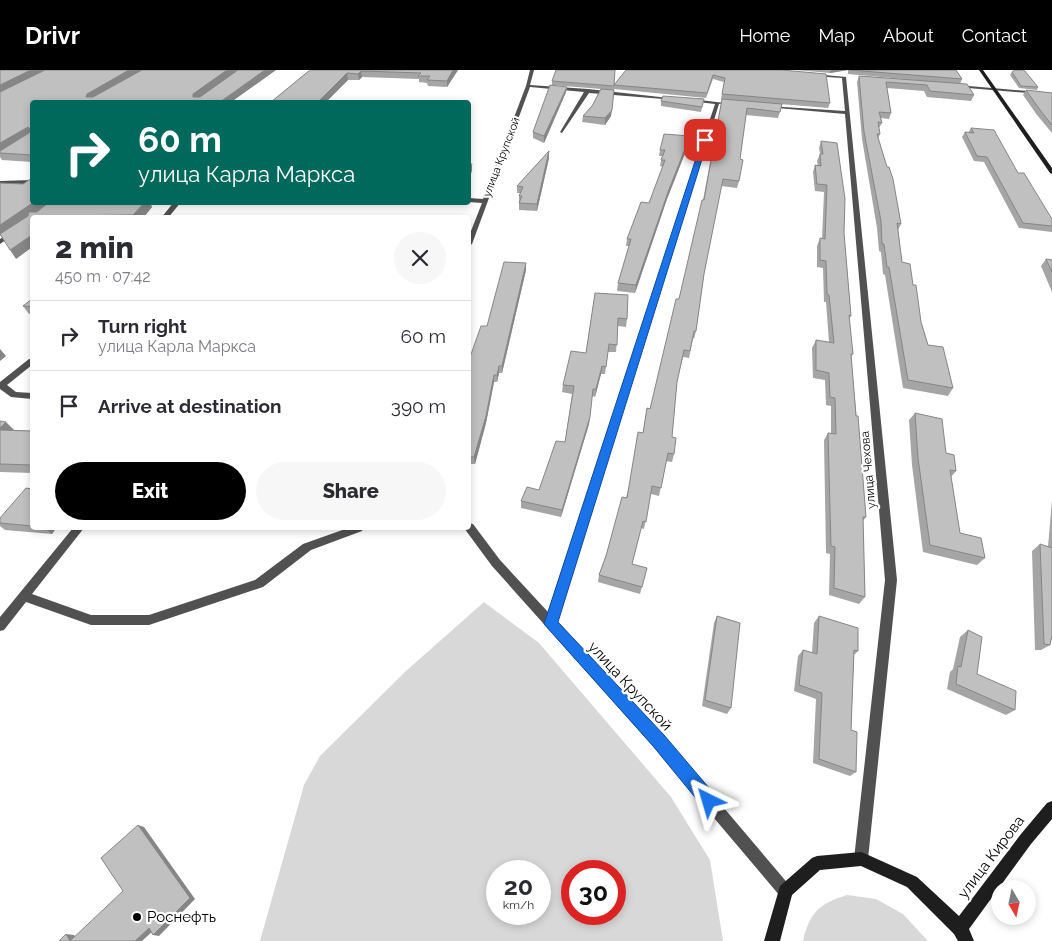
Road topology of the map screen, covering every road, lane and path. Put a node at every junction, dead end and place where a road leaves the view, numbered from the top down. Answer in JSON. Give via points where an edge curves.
{"nodes":[{"id":1,"x":532,"y":70,"type":"edge"},
{"id":2,"x":981,"y":70,"type":"edge"},
{"id":3,"x":806,"y":74,"type":"edge"},
{"id":4,"x":948,"y":85,"type":"edge"},
{"id":5,"x":528,"y":86,"type":"junction"},
{"id":6,"x":995,"y":88,"type":"junction"},
{"id":7,"x":588,"y":90,"type":"junction"},
{"id":8,"x":1052,"y":94,"type":"edge"},
{"id":9,"x":717,"y":102,"type":"junction"},
{"id":10,"x":726,"y":103,"type":"edge"},
{"id":11,"x":763,"y":106,"type":"edge"},
{"id":12,"x":847,"y":113,"type":"junction"},
{"id":13,"x":562,"y":132,"type":"dead end"},
{"id":14,"x":1052,"y":172,"type":"edge"},
{"id":15,"x":30,"y":182,"type":"edge"},
{"id":16,"x":0,"y":183,"type":"edge"},
{"id":17,"x":471,"y":200,"type":"edge"},
{"id":18,"x":484,"y":201,"type":"junction"},
{"id":19,"x":175,"y":205,"type":"edge"},
{"id":20,"x":167,"y":215,"type":"edge"},
{"id":21,"x":30,"y":221,"type":"edge"},
{"id":22,"x":471,"y":238,"type":"edge"},
{"id":23,"x":0,"y":242,"type":"edge"},
{"id":24,"x":30,"y":363,"type":"edge"},
{"id":25,"x":1,"y":385,"type":"edge"},
{"id":26,"x":30,"y":396,"type":"edge"},
{"id":27,"x":77,"y":530,"type":"edge"},
{"id":28,"x":353,"y":530,"type":"edge"},
{"id":29,"x":471,"y":530,"type":"edge"},
{"id":30,"x":24,"y":596,"type":"junction"},
{"id":31,"x":550,"y":624,"type":"junction"},
{"id":32,"x":0,"y":626,"type":"edge"},
{"id":33,"x":1052,"y":808,"type":"edge"},
{"id":34,"x":861,"y":859,"type":"junction"},
{"id":35,"x":785,"y":891,"type":"junction"},
{"id":36,"x":963,"y":935,"type":"edge"},
{"id":37,"x":772,"y":941,"type":"edge"}],
"edges":[{"from":1,"to":5,"type":"street","name":"улица Крупской"},
{"from":2,"to":6,"type":"main road"},
{"from":3,"to":12,"type":"street","name":"улица Чехова","via":[[844,77]]},
{"from":4,"to":6,"type":"street"},
{"from":5,"to":7,"type":"street"},
{"from":5,"to":18,"type":"street","name":"улица Крупской"},
{"from":6,"to":8,"type":"street"},
{"from":6,"to":14,"type":"main road"},
{"from":7,"to":9,"type":"street"},
{"from":7,"to":13,"type":"street"},
{"from":9,"to":10,"type":"street"},
{"from":9,"to":31,"type":"street"},
{"from":11,"to":12,"type":"street"},
{"from":12,"to":34,"type":"street","name":"улица Чехова","via":[[891,580]]},
{"from":15,"to":16,"type":"street"},
{"from":17,"to":18,"type":"street"},
{"from":18,"to":22,"type":"street","name":"улица Крупской"},
{"from":19,"to":20,"type":"street"},
{"from":21,"to":23,"type":"street"},
{"from":24,"to":25,"type":"street"},
{"from":25,"to":26,"type":"street","via":[[14,395]]},
{"from":27,"to":30,"type":"street"},
{"from":28,"to":30,"type":"street","via":[[307,547],[259,584],[149,620],[91,620]]},
{"from":29,"to":31,"type":"street","name":"улица Крупской"},
{"from":30,"to":32,"type":"street"},
{"from":31,"to":35,"type":"street","name":"улица Крупской","via":[[658,741]]},
{"from":33,"to":36,"type":"main road","name":"улица Кирова","via":[[1026,839]]},
{"from":34,"to":35,"type":"main road","via":[[817,863]]},
{"from":34,"to":36,"type":"main road","via":[[912,882]]},
{"from":35,"to":37,"type":"main road"}]}
